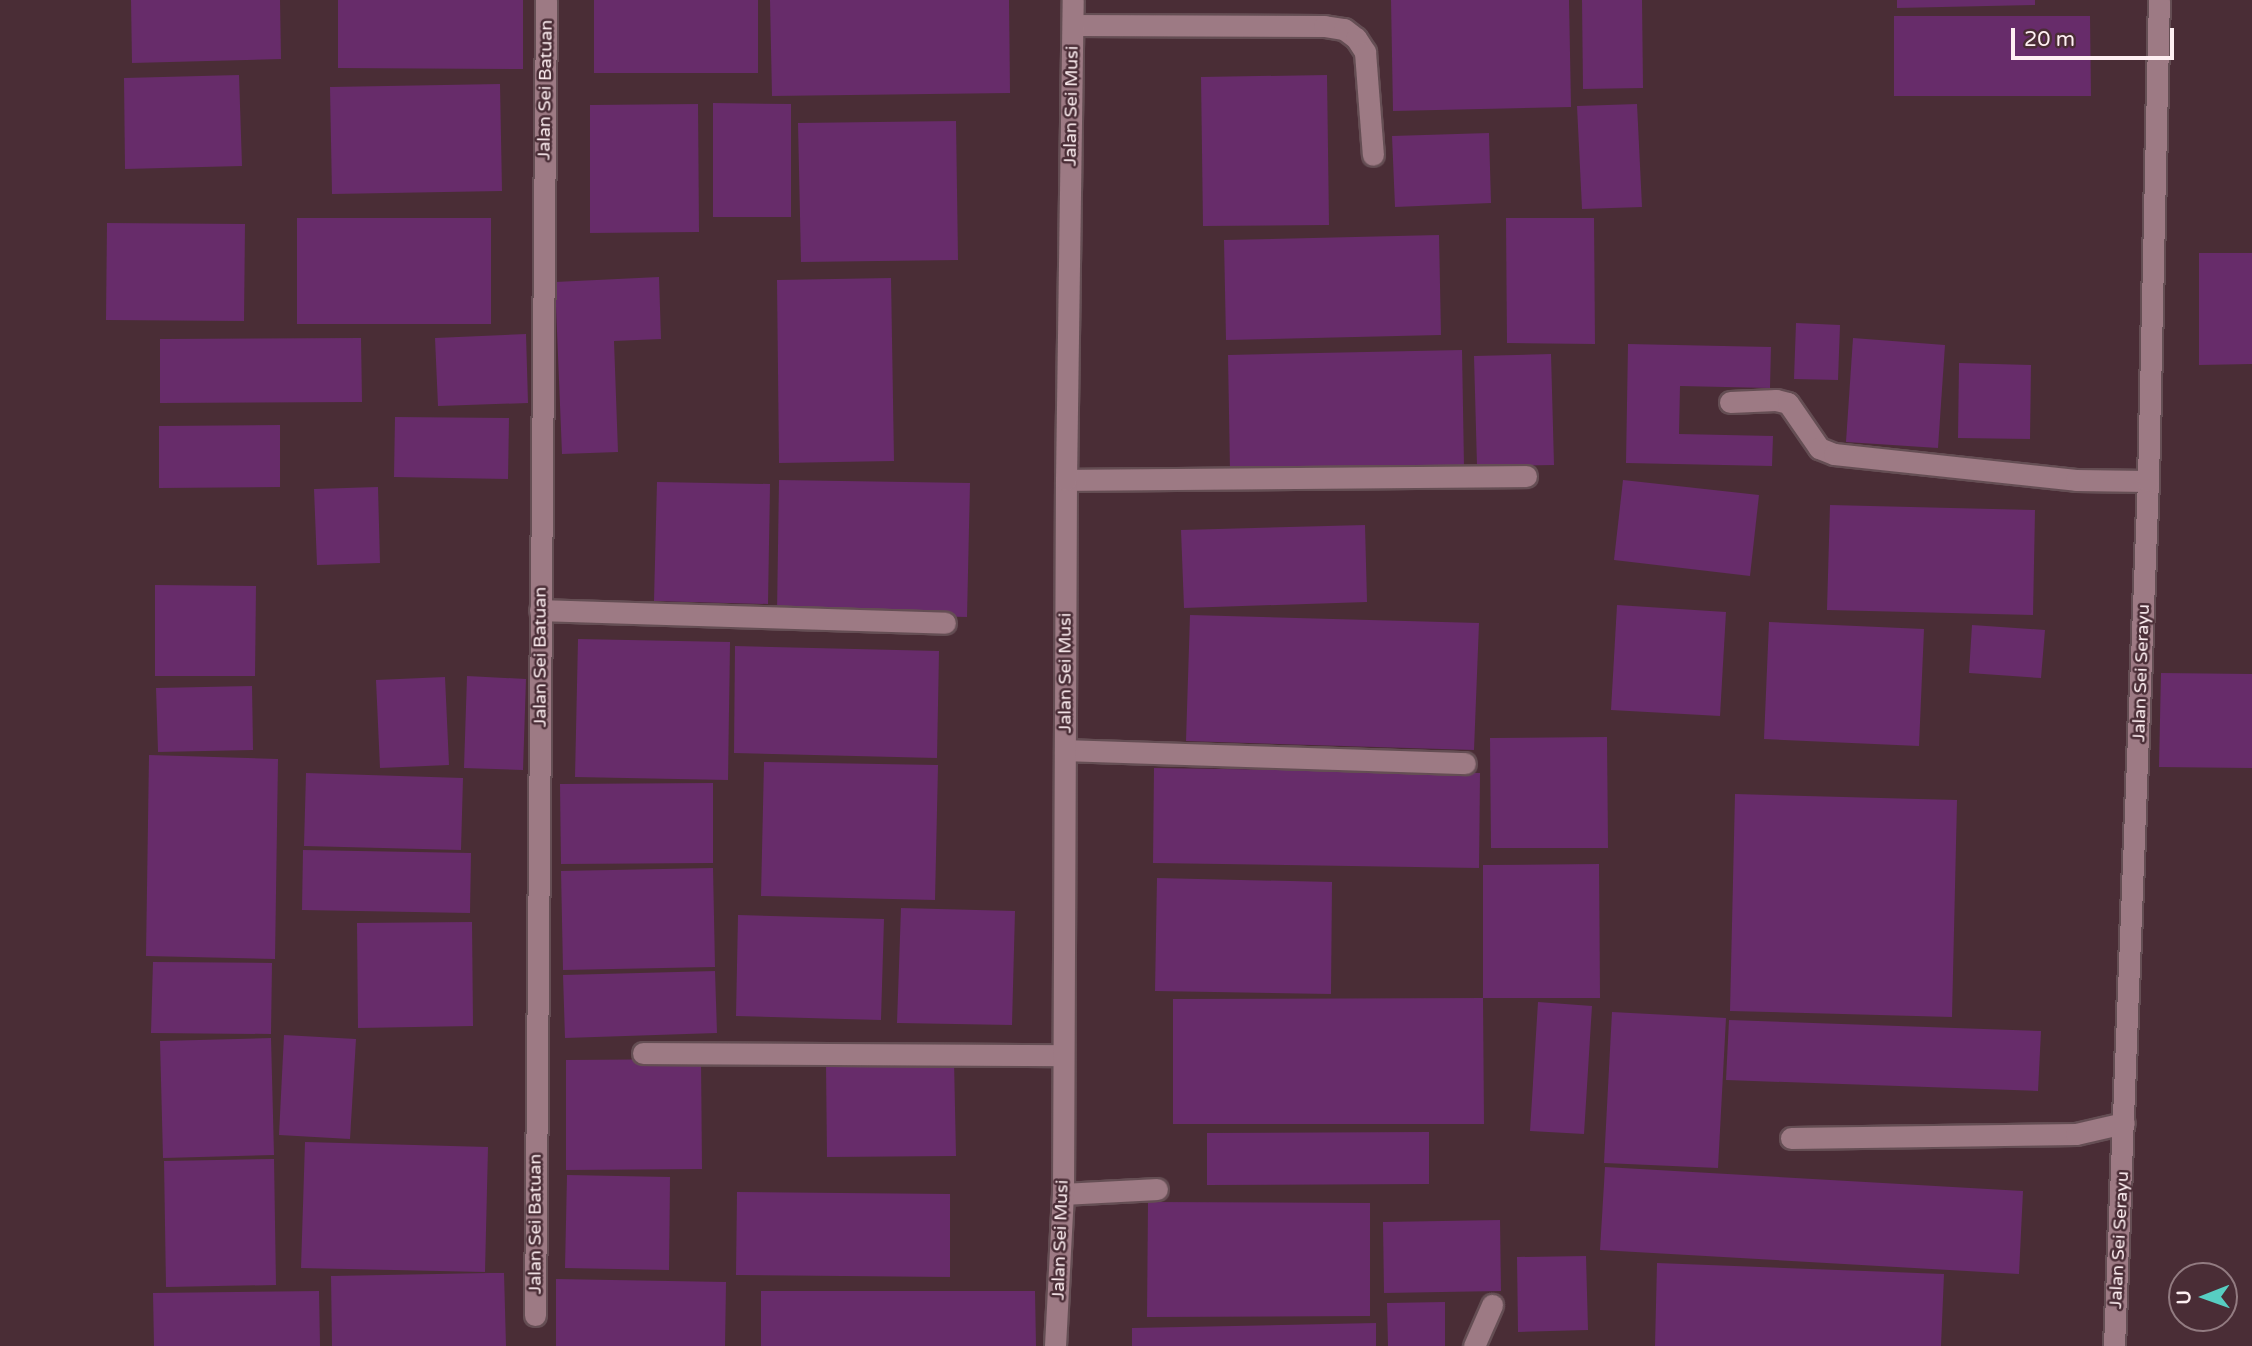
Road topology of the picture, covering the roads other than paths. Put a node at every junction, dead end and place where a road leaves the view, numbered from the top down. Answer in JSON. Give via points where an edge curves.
{"nodes":[{"id":1,"x":546,"y":0,"type":"edge"},
{"id":2,"x":1073,"y":0,"type":"edge"},
{"id":3,"x":2159,"y":0,"type":"edge"},
{"id":4,"x":1073,"y":25,"type":"junction"},
{"id":5,"x":1373,"y":155,"type":"dead end"},
{"id":6,"x":1730,"y":402,"type":"dead end"},
{"id":7,"x":1526,"y":475,"type":"dead end"},
{"id":8,"x":1066,"y":480,"type":"junction"},
{"id":9,"x":2148,"y":481,"type":"junction"},
{"id":10,"x":540,"y":610,"type":"junction"},
{"id":11,"x":945,"y":623,"type":"dead end"},
{"id":12,"x":1065,"y":750,"type":"junction"},
{"id":13,"x":1465,"y":763,"type":"dead end"},
{"id":14,"x":643,"y":1053,"type":"dead end"},
{"id":15,"x":1062,"y":1055,"type":"junction"},
{"id":16,"x":2124,"y":1123,"type":"junction"},
{"id":17,"x":1791,"y":1138,"type":"dead end"},
{"id":18,"x":1157,"y":1189,"type":"dead end"},
{"id":19,"x":1062,"y":1194,"type":"junction"},
{"id":20,"x":1492,"y":1305,"type":"dead end"},
{"id":21,"x":535,"y":1315,"type":"dead end"},
{"id":22,"x":1055,"y":1346,"type":"edge"},
{"id":23,"x":1474,"y":1346,"type":"edge"},
{"id":24,"x":2114,"y":1346,"type":"edge"}],
"edges":[{"from":1,"to":10,"type":"street","name":"Jalan Sei Batuan"},
{"from":2,"to":4,"type":"street","name":"Jalan Sei Musi"},
{"from":3,"to":9,"type":"street","name":"Jalan Sei Serayu"},
{"from":4,"to":5,"type":"street","via":[[1344,29],[1364,52]]},
{"from":4,"to":8,"type":"street","name":"Jalan Sei Musi"},
{"from":6,"to":9,"type":"street","via":[[1788,403],[1819,448],[1834,454],[2076,480]]},
{"from":7,"to":8,"type":"street"},
{"from":8,"to":12,"type":"street","name":"Jalan Sei Musi"},
{"from":9,"to":16,"type":"street","name":"Jalan Sei Serayu"},
{"from":10,"to":11,"type":"street"},
{"from":10,"to":21,"type":"street","name":"Jalan Sei Batuan"},
{"from":12,"to":13,"type":"street"},
{"from":12,"to":15,"type":"street","name":"Jalan Sei Musi"},
{"from":14,"to":15,"type":"street"},
{"from":15,"to":19,"type":"street","name":"Jalan Sei Musi"},
{"from":16,"to":17,"type":"street","via":[[2076,1134]]},
{"from":16,"to":24,"type":"street","name":"Jalan Sei Serayu"},
{"from":18,"to":19,"type":"street"},
{"from":19,"to":22,"type":"street","name":"Jalan Sei Musi"},
{"from":20,"to":23,"type":"street"}]}
